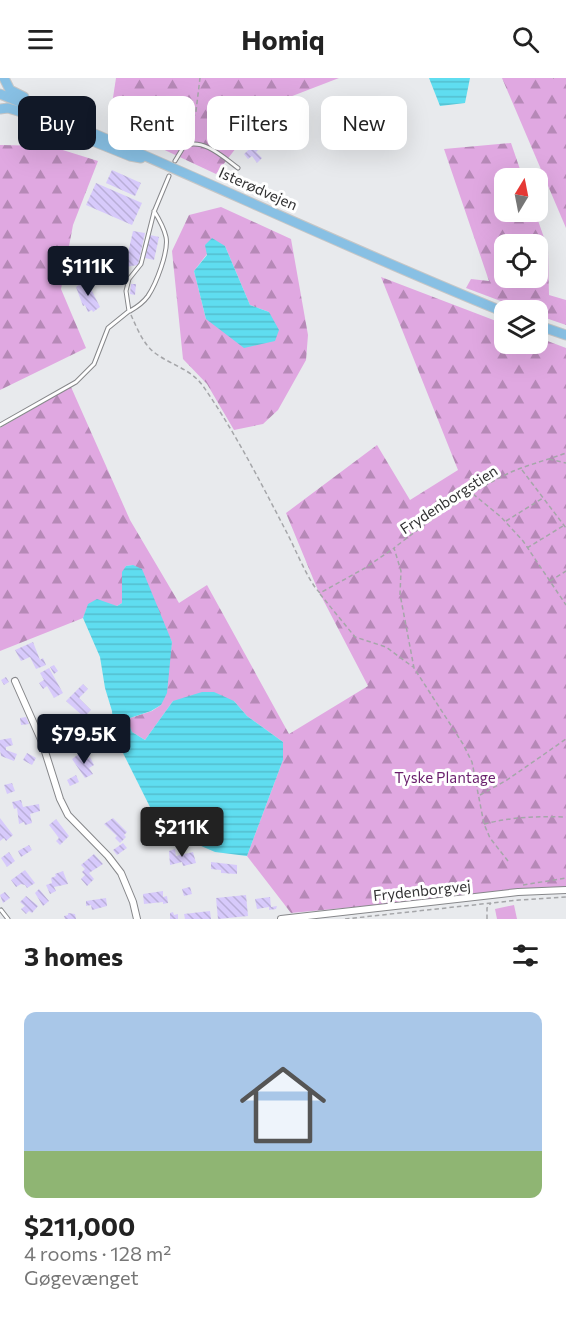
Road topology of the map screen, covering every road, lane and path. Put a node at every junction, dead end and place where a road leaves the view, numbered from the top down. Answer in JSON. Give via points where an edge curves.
{"nodes":[{"id":1,"x":4,"y":78,"type":"edge"},
{"id":2,"x":200,"y":78,"type":"edge"},
{"id":3,"x":0,"y":94,"type":"edge"},
{"id":4,"x":23,"y":96,"type":"edge"},
{"id":5,"x":18,"y":101,"type":"edge"},
{"id":6,"x":0,"y":109,"type":"edge"},
{"id":7,"x":195,"y":114,"type":"edge"},
{"id":8,"x":96,"y":134,"type":"edge"},
{"id":9,"x":195,"y":145,"type":"edge"},
{"id":10,"x":182,"y":150,"type":"edge"},
{"id":11,"x":175,"y":161,"type":"dead end"},
{"id":12,"x":159,"y":162,"type":"junction"},
{"id":13,"x":238,"y":168,"type":"dead end"},
{"id":14,"x":169,"y":176,"type":"dead end"},
{"id":15,"x":154,"y":211,"type":"junction"},
{"id":16,"x":494,"y":308,"type":"edge"},
{"id":17,"x":129,"y":311,"type":"junction"},
{"id":18,"x":548,"y":329,"type":"edge"},
{"id":19,"x":566,"y":335,"type":"edge"},
{"id":20,"x":0,"y":425,"type":"edge"},
{"id":21,"x":566,"y":453,"type":"edge"},
{"id":22,"x":549,"y":459,"type":"junction"},
{"id":23,"x":566,"y":463,"type":"edge"},
{"id":24,"x":522,"y":469,"type":"junction"},
{"id":25,"x":472,"y":493,"type":"junction"},
{"id":26,"x":543,"y":498,"type":"junction"},
{"id":27,"x":505,"y":522,"type":"junction"},
{"id":28,"x":565,"y":527,"type":"edge"},
{"id":29,"x":527,"y":548,"type":"junction"},
{"id":30,"x":394,"y":549,"type":"junction"},
{"id":31,"x":566,"y":571,"type":"edge"},
{"id":32,"x":550,"y":581,"type":"junction"},
{"id":33,"x":320,"y":593,"type":"junction"},
{"id":34,"x":566,"y":605,"type":"edge"},
{"id":35,"x":414,"y":668,"type":"junction"},
{"id":36,"x":15,"y":681,"type":"dead end"},
{"id":37,"x":566,"y":739,"type":"edge"},
{"id":38,"x":479,"y":796,"type":"junction"},
{"id":39,"x":566,"y":818,"type":"edge"},
{"id":40,"x":484,"y":824,"type":"junction"},
{"id":41,"x":508,"y":861,"type":"dead end"},
{"id":42,"x":566,"y":878,"type":"edge"},
{"id":43,"x":519,"y":886,"type":"dead end"},
{"id":44,"x":566,"y":890,"type":"edge"},
{"id":45,"x":566,"y":897,"type":"edge"},
{"id":46,"x":491,"y":903,"type":"junction"},
{"id":47,"x":1,"y":910,"type":"edge"},
{"id":48,"x":356,"y":918,"type":"edge"},
{"id":49,"x":8,"y":919,"type":"edge"},
{"id":50,"x":137,"y":919,"type":"edge"},
{"id":51,"x":281,"y":919,"type":"edge"},
{"id":52,"x":345,"y":919,"type":"edge"},
{"id":53,"x":487,"y":919,"type":"edge"}],
"edges":[{"from":1,"to":4,"type":"highway","via":[[10,90]]},
{"from":2,"to":7,"type":"path"},
{"from":3,"to":5,"type":"highway","name":"Isterødvejen"},
{"from":6,"to":12,"type":"highway","via":[[18,111],[130,156]]},
{"from":8,"to":12,"type":"highway","name":"Isterødvejen"},
{"from":9,"to":13,"type":"lane","via":[[217,152]]},
{"from":10,"to":11,"type":"lane"},
{"from":12,"to":16,"type":"highway","name":"Isterødvejen"},
{"from":14,"to":15,"type":"lane"},
{"from":15,"to":17,"type":"lane","via":[[141,264],[129,279],[126,291]]},
{"from":15,"to":17,"type":"lane","via":[[167,246],[147,296]]},
{"from":17,"to":20,"type":"lane","via":[[108,328],[94,364],[76,382]]},
{"from":17,"to":33,"type":"path","via":[[147,345],[189,371],[203,386],[228,423]]},
{"from":18,"to":19,"type":"highway"},
{"from":21,"to":22,"type":"path","name":"Frydenborgstien"},
{"from":22,"to":23,"type":"path"},
{"from":22,"to":24,"type":"path","name":"Frydenborgstien"},
{"from":24,"to":25,"type":"path","name":"Frydenborgstien"},
{"from":24,"to":26,"type":"path"},
{"from":25,"to":27,"type":"path"},
{"from":25,"to":30,"type":"path","name":"Frydenborgstien"},
{"from":26,"to":27,"type":"path"},
{"from":26,"to":28,"type":"path"},
{"from":27,"to":29,"type":"path"},
{"from":28,"to":29,"type":"path"},
{"from":29,"to":32,"type":"path"},
{"from":30,"to":33,"type":"path"},
{"from":30,"to":35,"type":"path","name":"Frydenborgstien","via":[[401,571],[400,594]]},
{"from":31,"to":32,"type":"path"},
{"from":32,"to":34,"type":"path"},
{"from":33,"to":35,"type":"path","via":[[356,637],[386,647]]},
{"from":35,"to":38,"type":"path","name":"Frydenborgstien","via":[[464,744]]},
{"from":36,"to":50,"type":"street","via":[[68,815],[121,873]]},
{"from":37,"to":38,"type":"path"},
{"from":38,"to":40,"type":"path","name":"Frydenborgstien"},
{"from":39,"to":40,"type":"path","via":[[530,816]]},
{"from":40,"to":41,"type":"path","name":"Frydenborgstien"},
{"from":42,"to":43,"type":"path"},
{"from":44,"to":51,"type":"street","name":"Frydenborgvej"},
{"from":45,"to":46,"type":"path"},
{"from":46,"to":48,"type":"path"},
{"from":46,"to":53,"type":"path"},
{"from":47,"to":49,"type":"lane"},
{"from":48,"to":52,"type":"path"}]}
